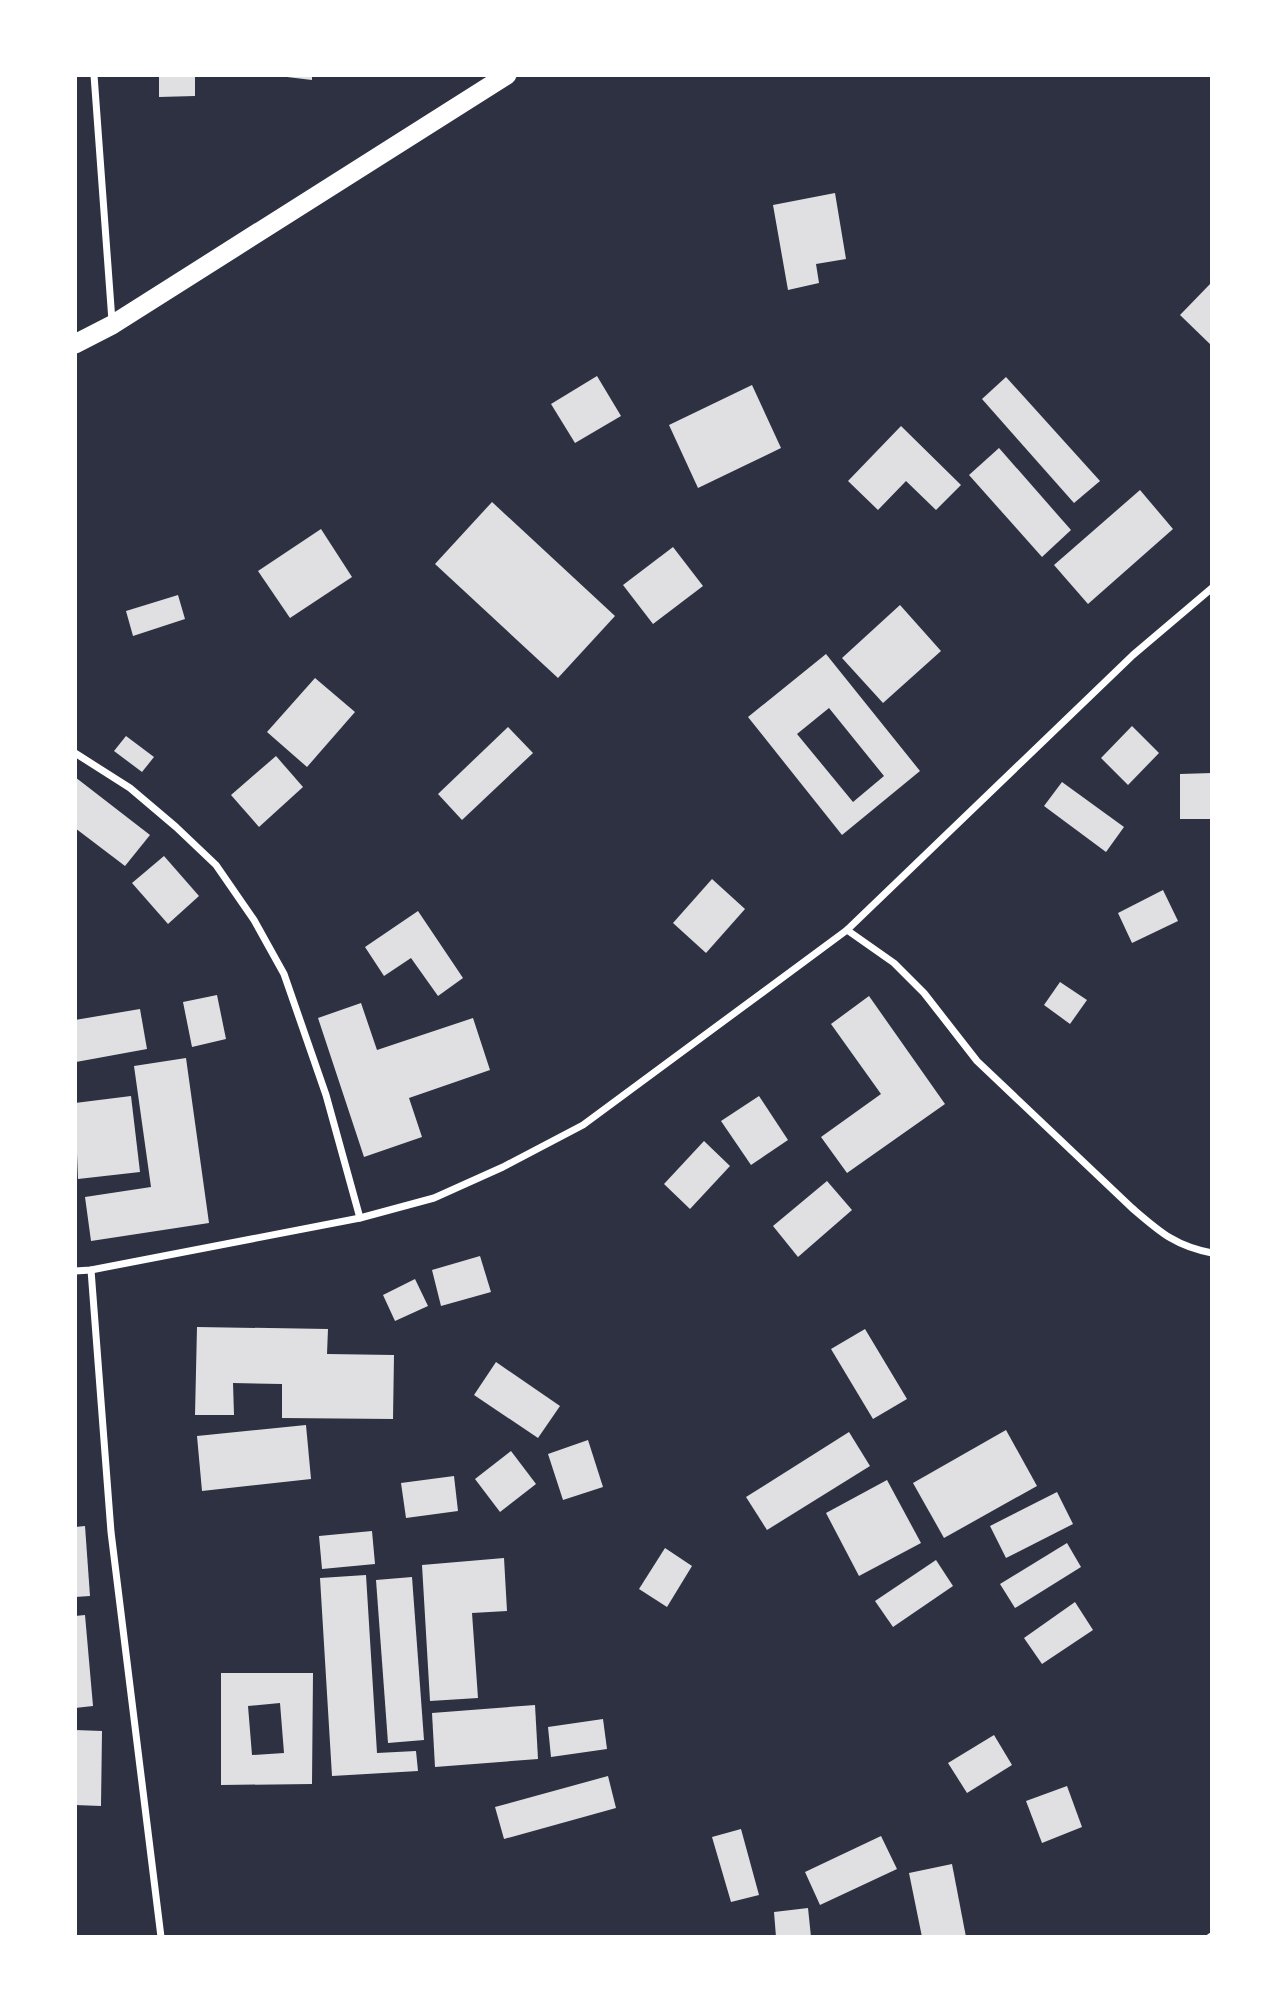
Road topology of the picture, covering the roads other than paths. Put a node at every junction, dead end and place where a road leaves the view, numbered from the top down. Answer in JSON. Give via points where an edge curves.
{"nodes":[{"id":1,"x":94,"y":75,"type":"edge"},
{"id":2,"x":507,"y":75,"type":"edge"},
{"id":3,"x":112,"y":325,"type":"junction"},
{"id":4,"x":75,"y":344,"type":"edge"},
{"id":5,"x":1212,"y":588,"type":"edge"},
{"id":6,"x":75,"y":752,"type":"edge"},
{"id":7,"x":847,"y":930,"type":"junction"},
{"id":8,"x":360,"y":1218,"type":"junction"},
{"id":9,"x":1212,"y":1253,"type":"edge"},
{"id":10,"x":90,"y":1270,"type":"junction"},
{"id":11,"x":75,"y":1271,"type":"edge"},
{"id":12,"x":161,"y":1937,"type":"edge"}],
"edges":[{"from":1,"to":3,"type":"street"},
{"from":2,"to":3,"type":"highway"},
{"from":3,"to":4,"type":"highway"},
{"from":5,"to":7,"type":"street","via":[[1133,655]]},
{"from":6,"to":8,"type":"street","via":[[130,788],[176,827],[216,865],[254,920],[284,974],[326,1095]]},
{"from":7,"to":8,"type":"street","via":[[583,1125],[434,1198]]},
{"from":7,"to":9,"type":"street","via":[[894,963],[924,993],[977,1061],[1132,1208],[1187,1248]]},
{"from":8,"to":10,"type":"street"},
{"from":10,"to":11,"type":"street"},
{"from":10,"to":12,"type":"street","via":[[111,1532]]}]}
